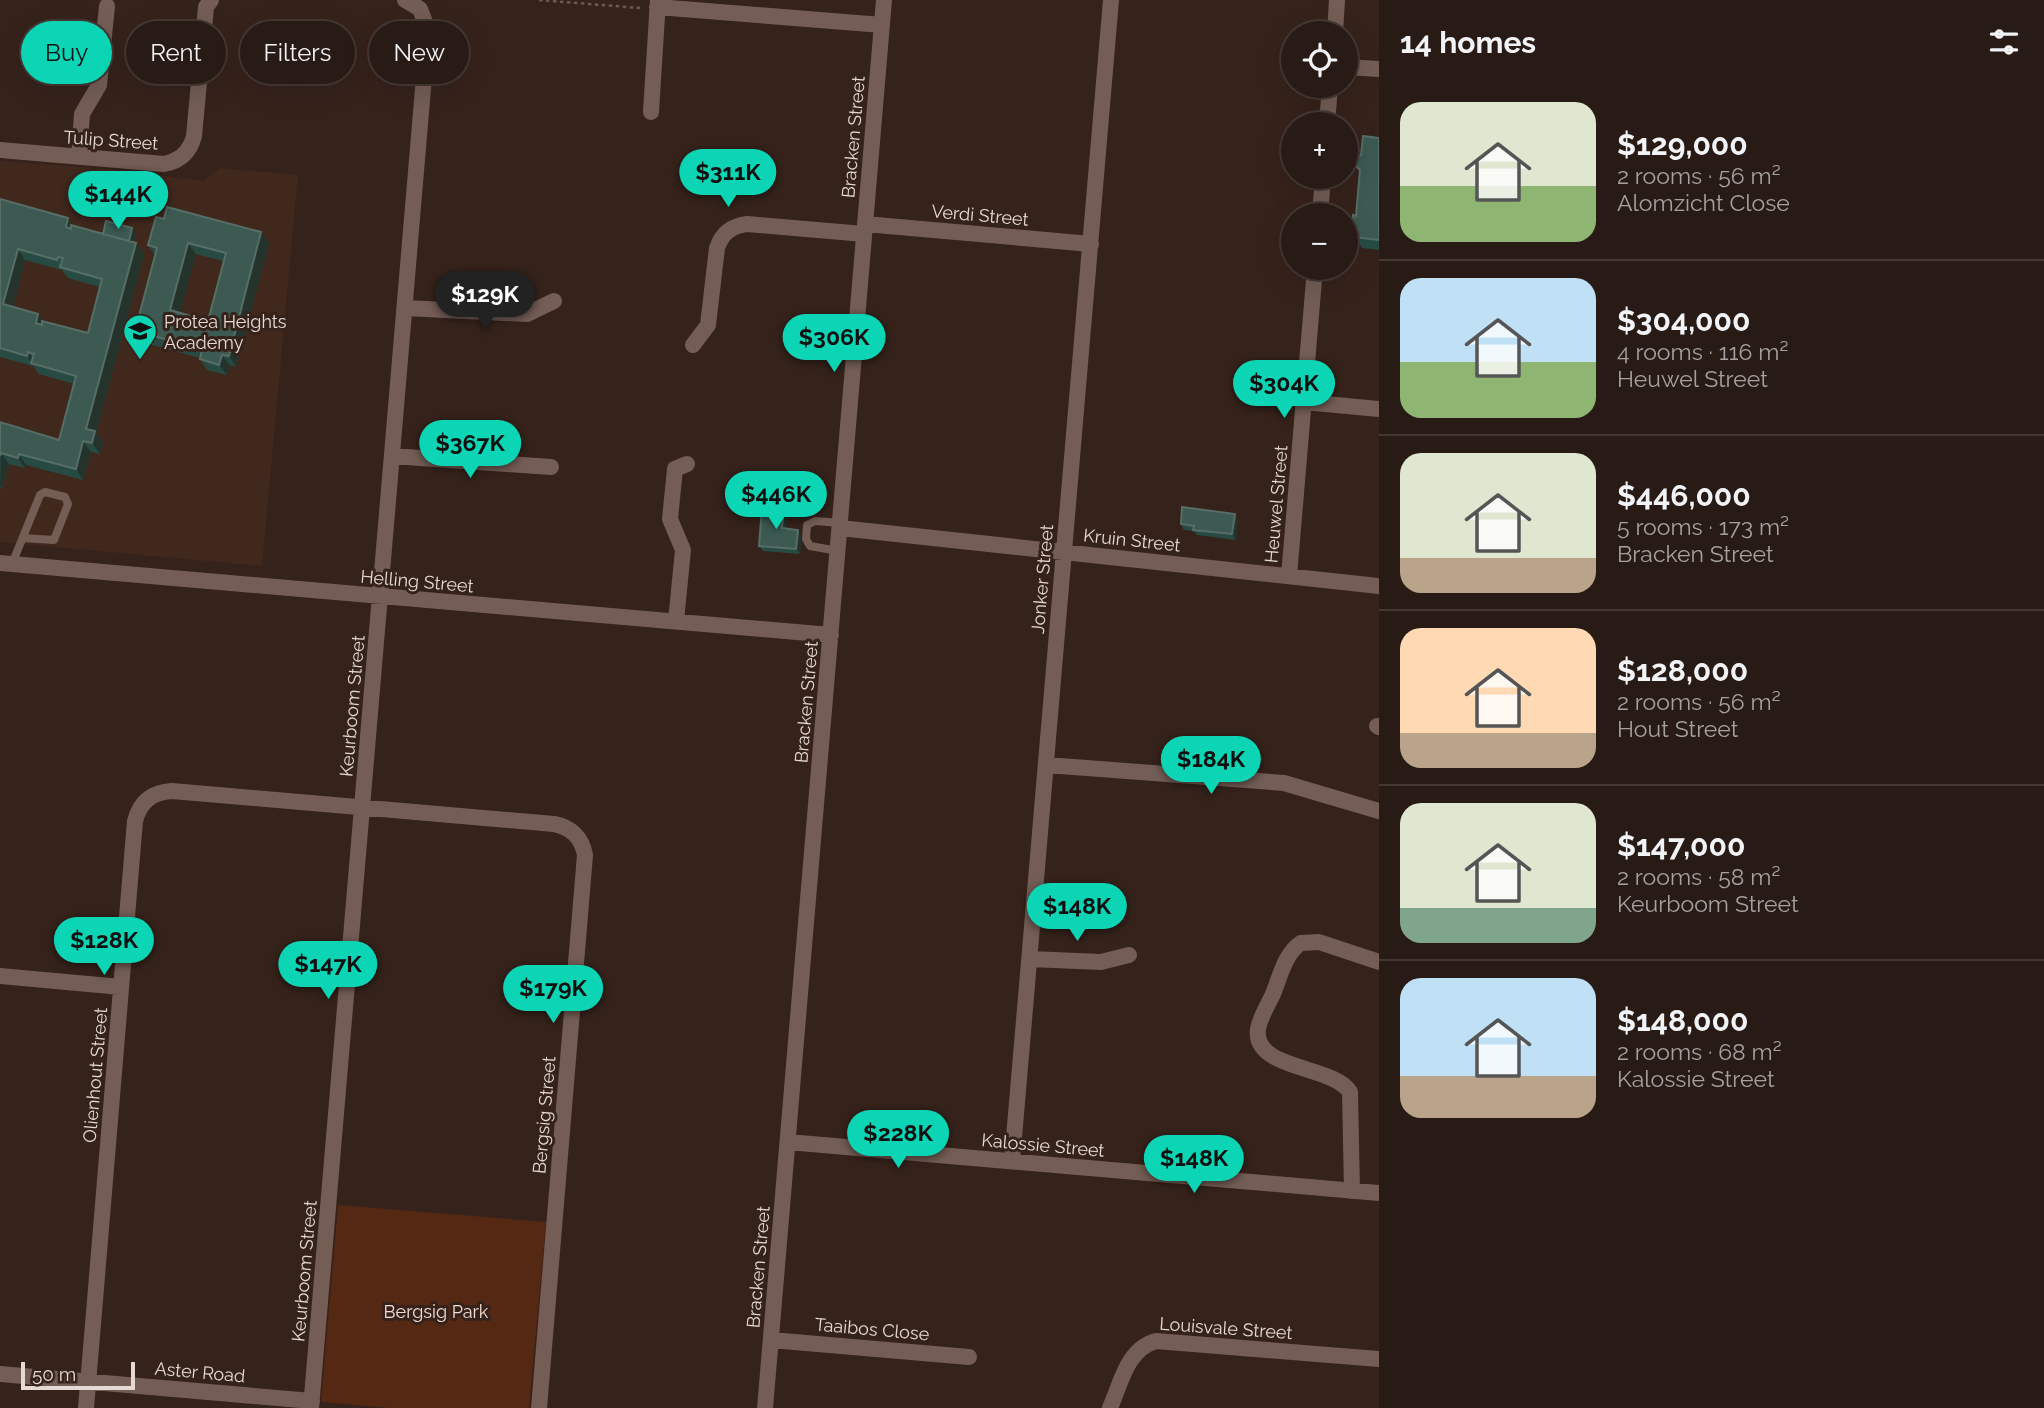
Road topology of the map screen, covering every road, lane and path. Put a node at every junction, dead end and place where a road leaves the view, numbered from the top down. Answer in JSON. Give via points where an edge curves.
{"nodes":[{"id":1,"x":211,"y":0,"type":"edge"},
{"id":2,"x":405,"y":0,"type":"edge"},
{"id":3,"x":539,"y":0,"type":"edge"},
{"id":4,"x":884,"y":0,"type":"edge"},
{"id":5,"x":1111,"y":0,"type":"edge"},
{"id":6,"x":1338,"y":0,"type":"edge"},
{"id":7,"x":657,"y":3,"type":"edge"},
{"id":8,"x":107,"y":6,"type":"dead end"},
{"id":9,"x":1336,"y":21,"type":"edge"},
{"id":10,"x":882,"y":25,"type":"junction"},
{"id":11,"x":1358,"y":67,"type":"edge"},
{"id":12,"x":1379,"y":69,"type":"edge"},
{"id":13,"x":651,"y":112,"type":"dead end"},
{"id":14,"x":0,"y":150,"type":"edge"},
{"id":15,"x":79,"y":156,"type":"junction"},
{"id":16,"x":865,"y":229,"type":"junction"},
{"id":17,"x":1091,"y":244,"type":"junction"},
{"id":18,"x":1314,"y":280,"type":"edge"},
{"id":19,"x":555,"y":301,"type":"dead end"},
{"id":20,"x":405,"y":308,"type":"junction"},
{"id":21,"x":693,"y":345,"type":"dead end"},
{"id":22,"x":1304,"y":402,"type":"junction"},
{"id":23,"x":1379,"y":409,"type":"edge"},
{"id":24,"x":392,"y":456,"type":"junction"},
{"id":25,"x":687,"y":464,"type":"dead end"},
{"id":26,"x":551,"y":467,"type":"dead end"},
{"id":27,"x":840,"y":525,"type":"junction"},
{"id":28,"x":23,"y":538,"type":"junction"},
{"id":29,"x":838,"y":551,"type":"junction"},
{"id":30,"x":1063,"y":552,"type":"junction"},
{"id":31,"x":6,"y":564,"type":"edge"},
{"id":32,"x":1289,"y":576,"type":"junction"},
{"id":33,"x":1379,"y":586,"type":"edge"},
{"id":34,"x":380,"y":597,"type":"junction"},
{"id":35,"x":677,"y":621,"type":"junction"},
{"id":36,"x":831,"y":635,"type":"junction"},
{"id":37,"x":1047,"y":765,"type":"junction"},
{"id":38,"x":362,"y":808,"type":"junction"},
{"id":39,"x":1379,"y":811,"type":"edge"},
{"id":40,"x":1129,"y":954,"type":"dead end"},
{"id":41,"x":1030,"y":960,"type":"junction"},
{"id":42,"x":1379,"y":962,"type":"edge"},
{"id":43,"x":0,"y":975,"type":"edge"},
{"id":44,"x":121,"y":987,"type":"junction"},
{"id":45,"x":788,"y":1142,"type":"junction"},
{"id":46,"x":1012,"y":1161,"type":"junction"},
{"id":47,"x":1352,"y":1191,"type":"junction"},
{"id":48,"x":1379,"y":1193,"type":"edge"},
{"id":49,"x":771,"y":1340,"type":"junction"},
{"id":50,"x":969,"y":1357,"type":"dead end"},
{"id":51,"x":1379,"y":1359,"type":"edge"},
{"id":52,"x":0,"y":1374,"type":"edge"},
{"id":53,"x":88,"y":1382,"type":"junction"},
{"id":54,"x":312,"y":1405,"type":"edge"},
{"id":55,"x":86,"y":1408,"type":"edge"},
{"id":56,"x":538,"y":1408,"type":"edge"},
{"id":57,"x":765,"y":1408,"type":"edge"},
{"id":58,"x":1110,"y":1408,"type":"edge"}],
"edges":[{"from":1,"to":15,"type":"street","name":"Tulip Street","via":[[206,7],[194,136],[185,154],[164,164]]},
{"from":2,"to":20,"type":"street","name":"Keurboom Street","via":[[420,9],[428,30]]},
{"from":3,"to":7,"type":"path"},
{"from":4,"to":10,"type":"street","name":"Bracken Street"},
{"from":5,"to":17,"type":"street","name":"Jonker Street"},
{"from":6,"to":9,"type":"street"},
{"from":7,"to":10,"type":"street"},
{"from":7,"to":13,"type":"street"},
{"from":8,"to":15,"type":"street","via":[[99,85],[82,114]]},
{"from":10,"to":16,"type":"street","name":"Bracken Street"},
{"from":11,"to":12,"type":"street"},
{"from":14,"to":15,"type":"street","name":"Tulip Street"},
{"from":16,"to":17,"type":"street","name":"Verdi Street"},
{"from":16,"to":21,"type":"street","name":"Verdi Street","via":[[747,224],[731,228],[717,248],[708,325]]},
{"from":16,"to":27,"type":"street","name":"Bracken Street"},
{"from":17,"to":30,"type":"street","name":"Jonker Street"},
{"from":18,"to":22,"type":"street","name":"Heuwel Street"},
{"from":19,"to":20,"type":"street","via":[[527,314]]},
{"from":20,"to":24,"type":"street","name":"Keurboom Street"},
{"from":22,"to":23,"type":"street"},
{"from":22,"to":32,"type":"street","name":"Heuwel Street"},
{"from":24,"to":26,"type":"street"},
{"from":24,"to":34,"type":"street","name":"Keurboom Street"},
{"from":25,"to":35,"type":"street","via":[[675,469],[670,519],[683,550]]},
{"from":27,"to":29,"type":"street","name":"Bracken Street"},
{"from":27,"to":29,"type":"lane","via":[[816,521],[807,525],[810,546]]},
{"from":27,"to":30,"type":"street","name":"Kruin Street"},
{"from":28,"to":28,"type":"lane","via":[[41,494],[65,497],[68,505],[54,540]]},
{"from":28,"to":31,"type":"lane"},
{"from":29,"to":36,"type":"street","name":"Bracken Street"},
{"from":30,"to":32,"type":"street","name":"Kruin Street"},
{"from":30,"to":37,"type":"street","name":"Jonker Street"},
{"from":31,"to":34,"type":"street","name":"Helling Street"},
{"from":32,"to":33,"type":"street","name":"Kruin Street"},
{"from":34,"to":35,"type":"street","name":"Helling Street"},
{"from":34,"to":38,"type":"street","name":"Keurboom Street"},
{"from":35,"to":36,"type":"street","name":"Helling Street"},
{"from":36,"to":45,"type":"street","name":"Bracken Street"},
{"from":37,"to":39,"type":"street","via":[[1283,783]]},
{"from":37,"to":41,"type":"street","name":"Jonker Street"},
{"from":38,"to":44,"type":"street","name":"Olienhout Street","via":[[172,791],[149,797],[135,821]]},
{"from":38,"to":54,"type":"street","name":"Keurboom Street"},
{"from":38,"to":56,"type":"street","name":"Bergsig Street","via":[[554,824],[573,832],[584,849]]},
{"from":40,"to":41,"type":"street","via":[[1101,962]]},
{"from":41,"to":46,"type":"street","name":"Jonker Street"},
{"from":42,"to":47,"type":"street","via":[[1319,942],[1301,943],[1289,957],[1259,1027],[1261,1045],[1270,1055],[1338,1081],[1350,1092]]},
{"from":43,"to":44,"type":"street"},
{"from":44,"to":53,"type":"street","name":"Olienhout Street"},
{"from":45,"to":46,"type":"street","name":"Kalossie Street"},
{"from":45,"to":49,"type":"street","name":"Bracken Street"},
{"from":46,"to":47,"type":"street","name":"Kalossie Street"},
{"from":47,"to":48,"type":"street","name":"Kalossie Street"},
{"from":49,"to":50,"type":"street","name":"Taaibos Close"},
{"from":49,"to":57,"type":"street","name":"Bracken Street"},
{"from":51,"to":58,"type":"street","name":"Louisvale Street","via":[[1156,1341],[1133,1356]]},
{"from":52,"to":53,"type":"street","name":"Aster Road"},
{"from":53,"to":54,"type":"street","name":"Aster Road"},
{"from":53,"to":55,"type":"street","name":"Olienhout Street"}]}
